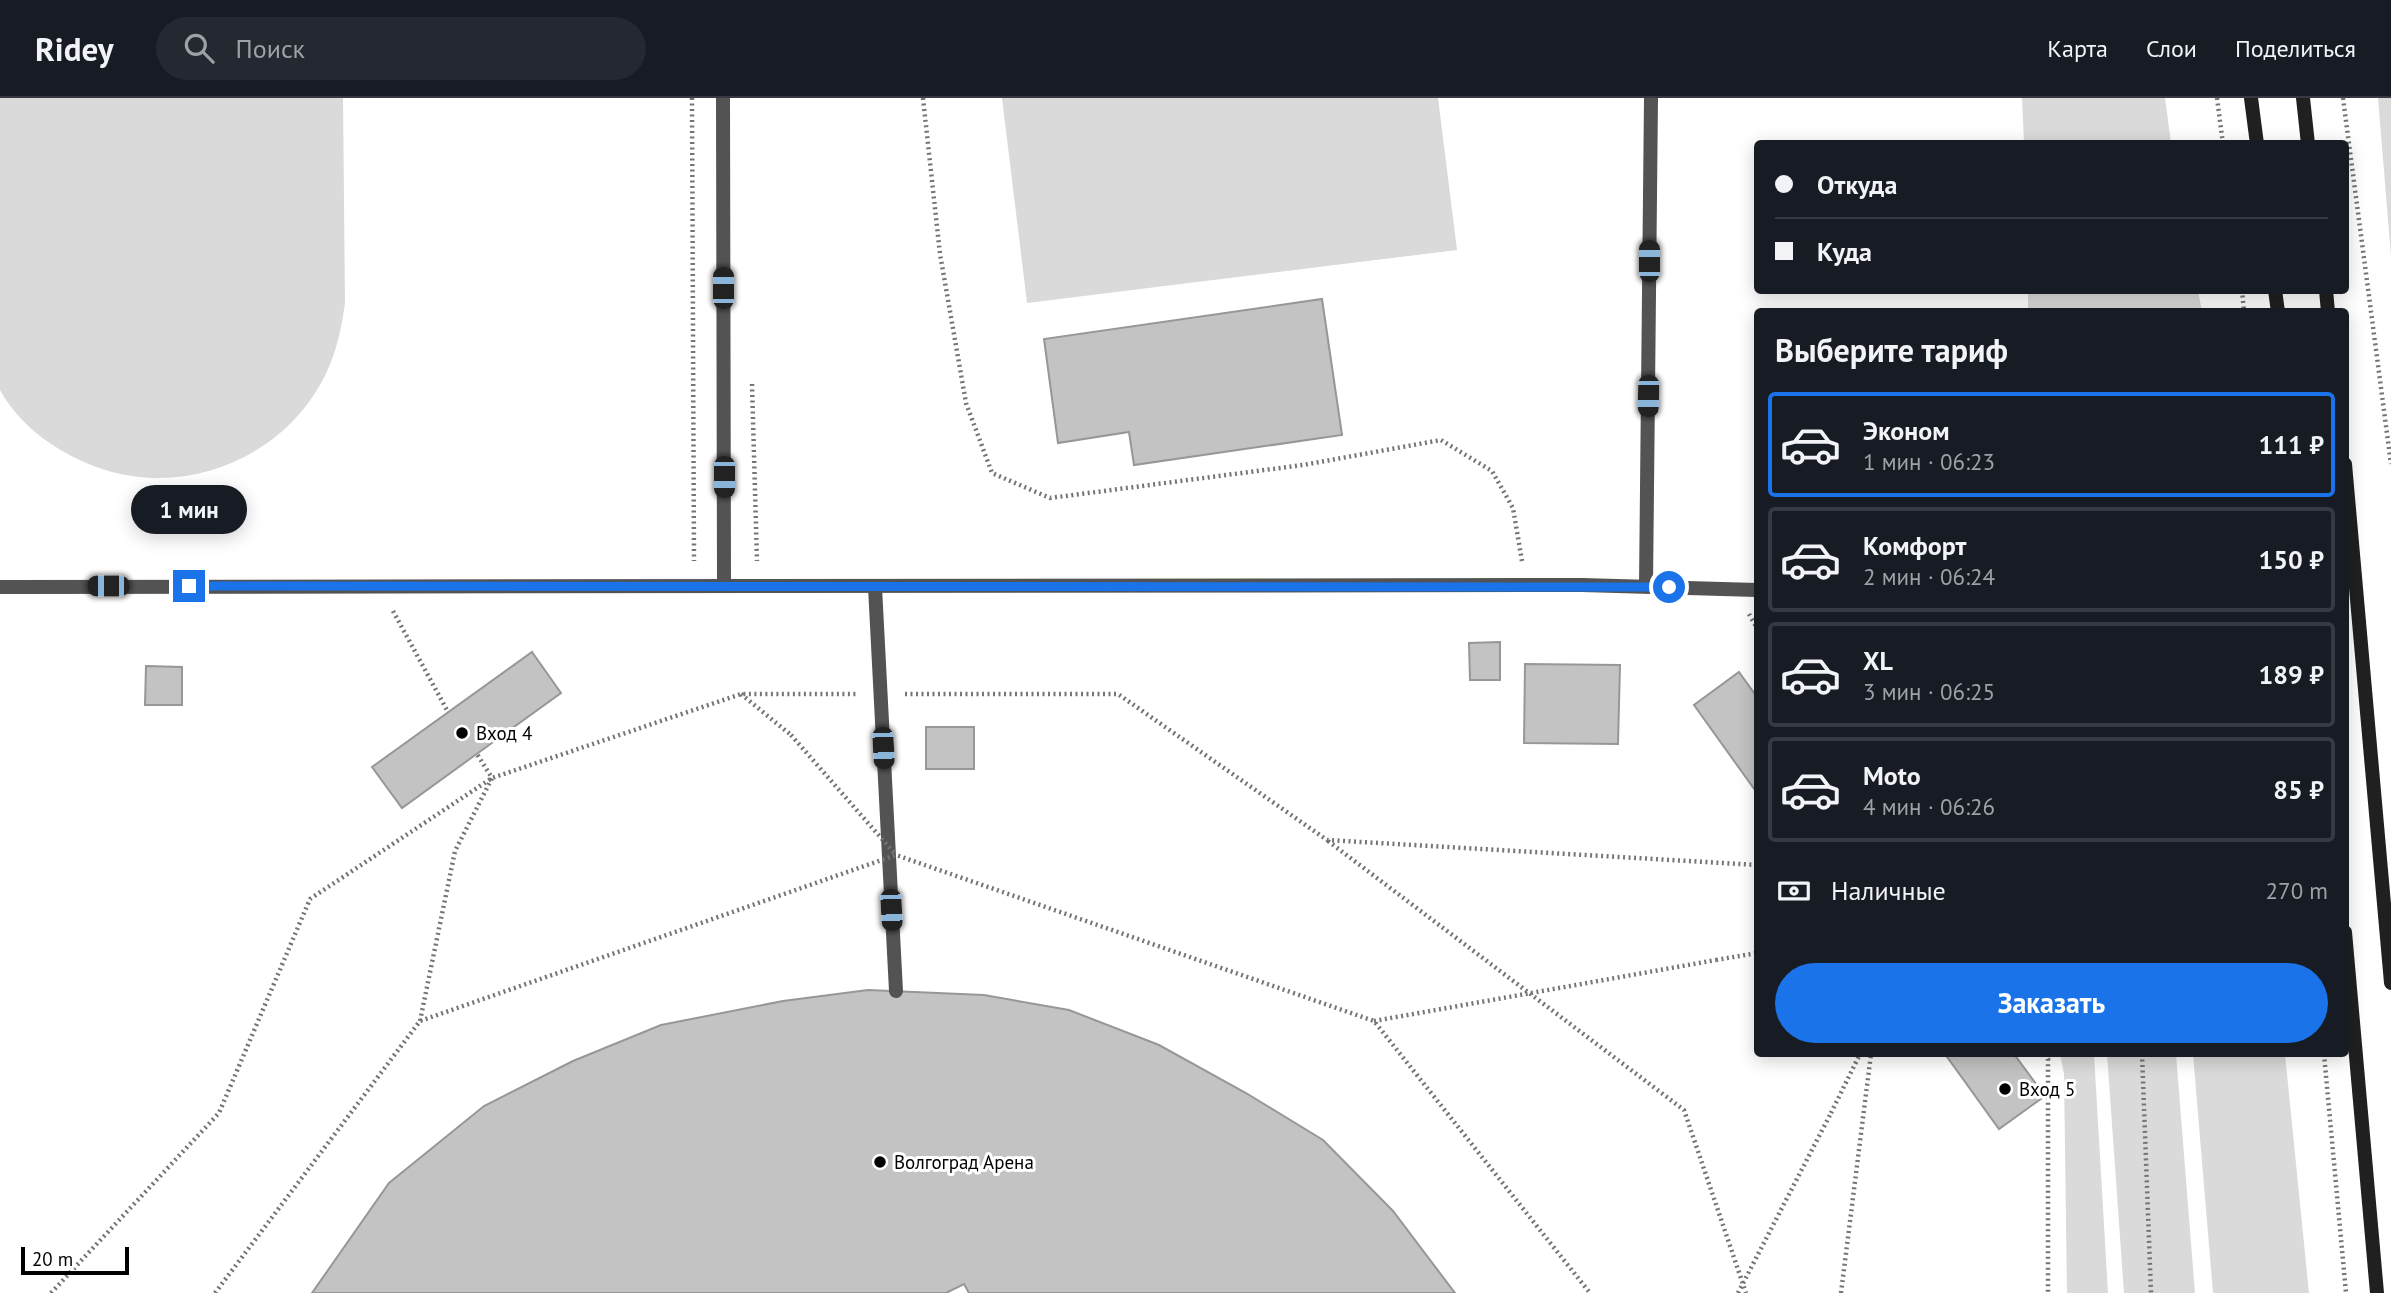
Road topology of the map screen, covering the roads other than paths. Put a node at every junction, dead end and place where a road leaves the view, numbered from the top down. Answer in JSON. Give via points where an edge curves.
{"nodes":[{"id":1,"x":723,"y":98,"type":"edge"},
{"id":2,"x":1651,"y":98,"type":"edge"},
{"id":3,"x":2251,"y":98,"type":"edge"},
{"id":4,"x":2303,"y":98,"type":"edge"},
{"id":5,"x":2256,"y":140,"type":"edge"},
{"id":6,"x":2308,"y":140,"type":"edge"},
{"id":7,"x":2349,"y":509,"type":"edge"},
{"id":8,"x":724,"y":586,"type":"junction"},
{"id":9,"x":1646,"y":586,"type":"junction"},
{"id":10,"x":0,"y":587,"type":"edge"},
{"id":11,"x":875,"y":587,"type":"junction"},
{"id":12,"x":1754,"y":590,"type":"edge"},
{"id":13,"x":2349,"y":977,"type":"edge"},
{"id":14,"x":2391,"y":983,"type":"edge"},
{"id":15,"x":896,"y":991,"type":"dead end"},
{"id":16,"x":2377,"y":1293,"type":"edge"}],
"edges":[{"from":1,"to":8,"type":"street"},
{"from":2,"to":9,"type":"street"},
{"from":3,"to":5,"type":"main road"},
{"from":4,"to":6,"type":"main road"},
{"from":7,"to":14,"type":"main road"},
{"from":8,"to":10,"type":"street"},
{"from":8,"to":11,"type":"street"},
{"from":9,"to":11,"type":"street"},
{"from":9,"to":12,"type":"street"},
{"from":11,"to":15,"type":"street"},
{"from":13,"to":16,"type":"main road"}]}
